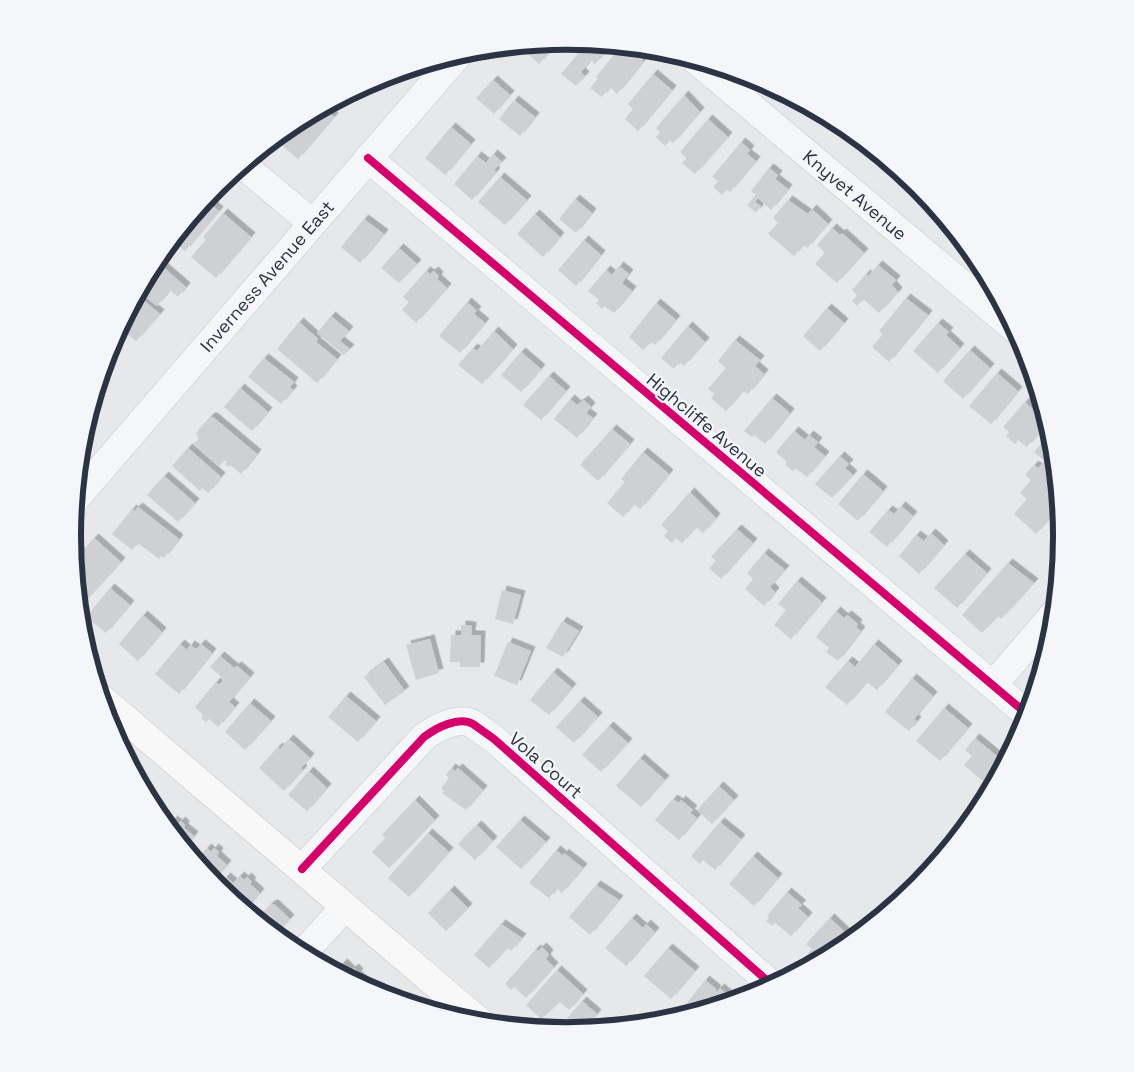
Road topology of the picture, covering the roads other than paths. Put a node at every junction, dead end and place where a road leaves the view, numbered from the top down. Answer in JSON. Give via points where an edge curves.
{"nodes":[{"id":1,"x":449,"y":65,"type":"edge"},
{"id":2,"x":710,"y":72,"type":"edge"},
{"id":3,"x":368,"y":158,"type":"junction"},
{"id":4,"x":249,"y":170,"type":"edge"},
{"id":5,"x":312,"y":223,"type":"junction"},
{"id":6,"x":1001,"y":317,"type":"edge"},
{"id":7,"x":83,"y":489,"type":"edge"},
{"id":8,"x":1045,"y":624,"type":"edge"},
{"id":9,"x":993,"y":685,"type":"junction"},
{"id":10,"x":1021,"y":708,"type":"edge"},
{"id":11,"x":113,"y":710,"type":"edge"},
{"id":12,"x":302,"y":869,"type":"junction"},
{"id":13,"x":345,"y":907,"type":"junction"},
{"id":14,"x":308,"y":947,"type":"edge"},
{"id":15,"x":766,"y":979,"type":"edge"},
{"id":16,"x":468,"y":1012,"type":"edge"}],
"edges":[{"from":1,"to":3,"type":"street","name":"Inverness Avenue East"},
{"from":2,"to":6,"type":"street","name":"Knyvet Avenue"},
{"from":3,"to":5,"type":"street","name":"Inverness Avenue East"},
{"from":3,"to":9,"type":"street","name":"Highcliffe Avenue"},
{"from":4,"to":5,"type":"street"},
{"from":5,"to":7,"type":"street","name":"Inverness Avenue East"},
{"from":8,"to":9,"type":"street"},
{"from":9,"to":10,"type":"street","name":"Highcliffe Avenue"},
{"from":11,"to":12,"type":"main road"},
{"from":12,"to":13,"type":"main road"},
{"from":12,"to":15,"type":"street","name":"Vola Court","via":[[424,738],[453,722],[471,723],[494,738]]},
{"from":13,"to":14,"type":"street"},
{"from":13,"to":16,"type":"main road"}]}
